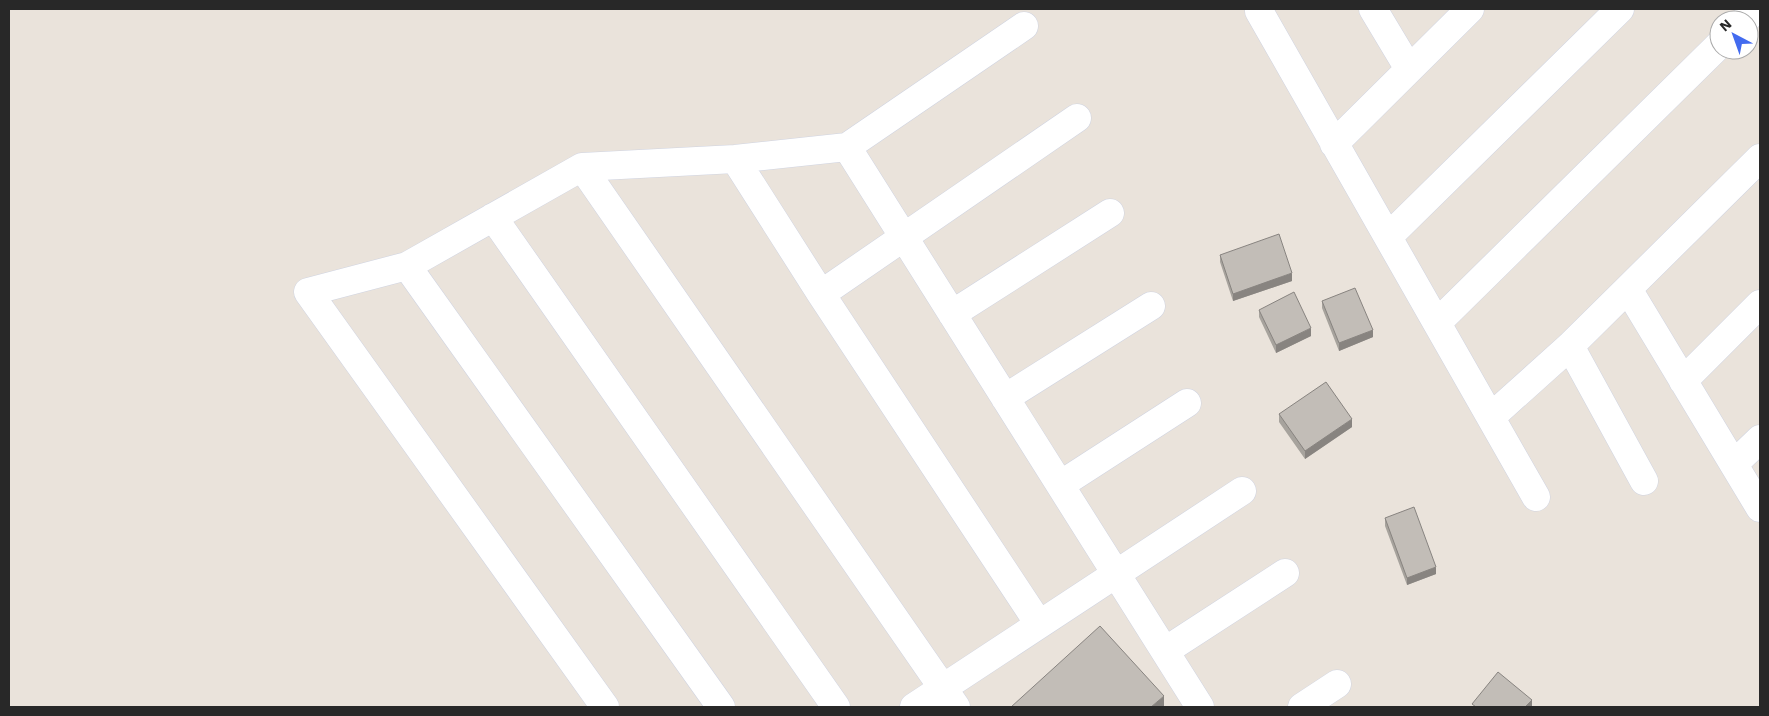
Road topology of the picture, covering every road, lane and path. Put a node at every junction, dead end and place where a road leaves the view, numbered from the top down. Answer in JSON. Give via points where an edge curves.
{"nodes":[{"id":1,"x":1373,"y":9,"type":"edge"},
{"id":2,"x":1470,"y":9,"type":"edge"},
{"id":3,"x":1620,"y":9,"type":"edge"},
{"id":4,"x":1259,"y":11,"type":"dead end"},
{"id":5,"x":1024,"y":26,"type":"dead end"},
{"id":6,"x":1709,"y":55,"type":"edge"},
{"id":7,"x":1409,"y":69,"type":"junction"},
{"id":8,"x":1077,"y":118,"type":"dead end"},
{"id":9,"x":1334,"y":144,"type":"junction"},
{"id":10,"x":847,"y":147,"type":"junction"},
{"id":11,"x":1760,"y":158,"type":"edge"},
{"id":12,"x":735,"y":159,"type":"junction"},
{"id":13,"x":582,"y":167,"type":"junction"},
{"id":14,"x":1110,"y":213,"type":"dead end"},
{"id":15,"x":493,"y":217,"type":"junction"},
{"id":16,"x":904,"y":237,"type":"junction"},
{"id":17,"x":1388,"y":237,"type":"junction"},
{"id":18,"x":407,"y":266,"type":"junction"},
{"id":19,"x":1628,"y":289,"type":"junction"},
{"id":20,"x":821,"y":294,"type":"junction"},
{"id":21,"x":1760,"y":304,"type":"edge"},
{"id":22,"x":1151,"y":306,"type":"dead end"},
{"id":23,"x":952,"y":314,"type":"junction"},
{"id":24,"x":1437,"y":323,"type":"junction"},
{"id":25,"x":1570,"y":346,"type":"junction"},
{"id":26,"x":1683,"y":380,"type":"junction"},
{"id":27,"x":1005,"y":398,"type":"junction"},
{"id":28,"x":1187,"y":403,"type":"dead end"},
{"id":29,"x":1491,"y":418,"type":"junction"},
{"id":30,"x":1760,"y":439,"type":"edge"},
{"id":31,"x":1734,"y":464,"type":"junction"},
{"id":32,"x":1644,"y":481,"type":"dead end"},
{"id":33,"x":1060,"y":485,"type":"junction"},
{"id":34,"x":1242,"y":491,"type":"dead end"},
{"id":35,"x":1536,"y":497,"type":"dead end"},
{"id":36,"x":1760,"y":508,"type":"edge"},
{"id":37,"x":1285,"y":573,"type":"dead end"},
{"id":38,"x":1116,"y":574,"type":"junction"},
{"id":39,"x":1040,"y":624,"type":"junction"},
{"id":40,"x":1165,"y":651,"type":"junction"},
{"id":41,"x":1337,"y":684,"type":"dead end"},
{"id":42,"x":949,"y":698,"type":"edge"},
{"id":43,"x":605,"y":707,"type":"edge"},
{"id":44,"x":720,"y":707,"type":"edge"},
{"id":45,"x":836,"y":707,"type":"edge"},
{"id":46,"x":914,"y":707,"type":"edge"},
{"id":47,"x":1200,"y":707,"type":"edge"},
{"id":48,"x":1302,"y":707,"type":"edge"}],
"edges":[{"from":1,"to":7,"type":"street"},
{"from":2,"to":7,"type":"street"},
{"from":3,"to":17,"type":"street"},
{"from":4,"to":9,"type":"street"},
{"from":5,"to":10,"type":"street"},
{"from":6,"to":24,"type":"street"},
{"from":7,"to":9,"type":"street"},
{"from":8,"to":16,"type":"street"},
{"from":9,"to":17,"type":"street"},
{"from":10,"to":12,"type":"street"},
{"from":10,"to":16,"type":"street"},
{"from":11,"to":19,"type":"street"},
{"from":12,"to":13,"type":"street"},
{"from":12,"to":20,"type":"street"},
{"from":13,"to":15,"type":"street"},
{"from":13,"to":42,"type":"street"},
{"from":14,"to":23,"type":"street"},
{"from":15,"to":18,"type":"street"},
{"from":15,"to":45,"type":"street"},
{"from":16,"to":20,"type":"street"},
{"from":16,"to":23,"type":"street"},
{"from":17,"to":24,"type":"street"},
{"from":18,"to":43,"type":"street","via":[[308,292]]},
{"from":18,"to":44,"type":"street"},
{"from":19,"to":25,"type":"street"},
{"from":19,"to":26,"type":"street"},
{"from":20,"to":39,"type":"street"},
{"from":21,"to":26,"type":"street"},
{"from":22,"to":27,"type":"street"},
{"from":23,"to":27,"type":"street"},
{"from":24,"to":29,"type":"street"},
{"from":25,"to":29,"type":"street"},
{"from":25,"to":32,"type":"street"},
{"from":26,"to":31,"type":"street"},
{"from":27,"to":33,"type":"street"},
{"from":28,"to":33,"type":"street"},
{"from":29,"to":35,"type":"street"},
{"from":30,"to":31,"type":"street"},
{"from":31,"to":36,"type":"street"},
{"from":33,"to":38,"type":"street"},
{"from":34,"to":38,"type":"street"},
{"from":37,"to":40,"type":"street"},
{"from":38,"to":39,"type":"street"},
{"from":38,"to":40,"type":"street"},
{"from":39,"to":42,"type":"street"},
{"from":40,"to":47,"type":"street"},
{"from":41,"to":48,"type":"street"},
{"from":42,"to":46,"type":"street"}]}
